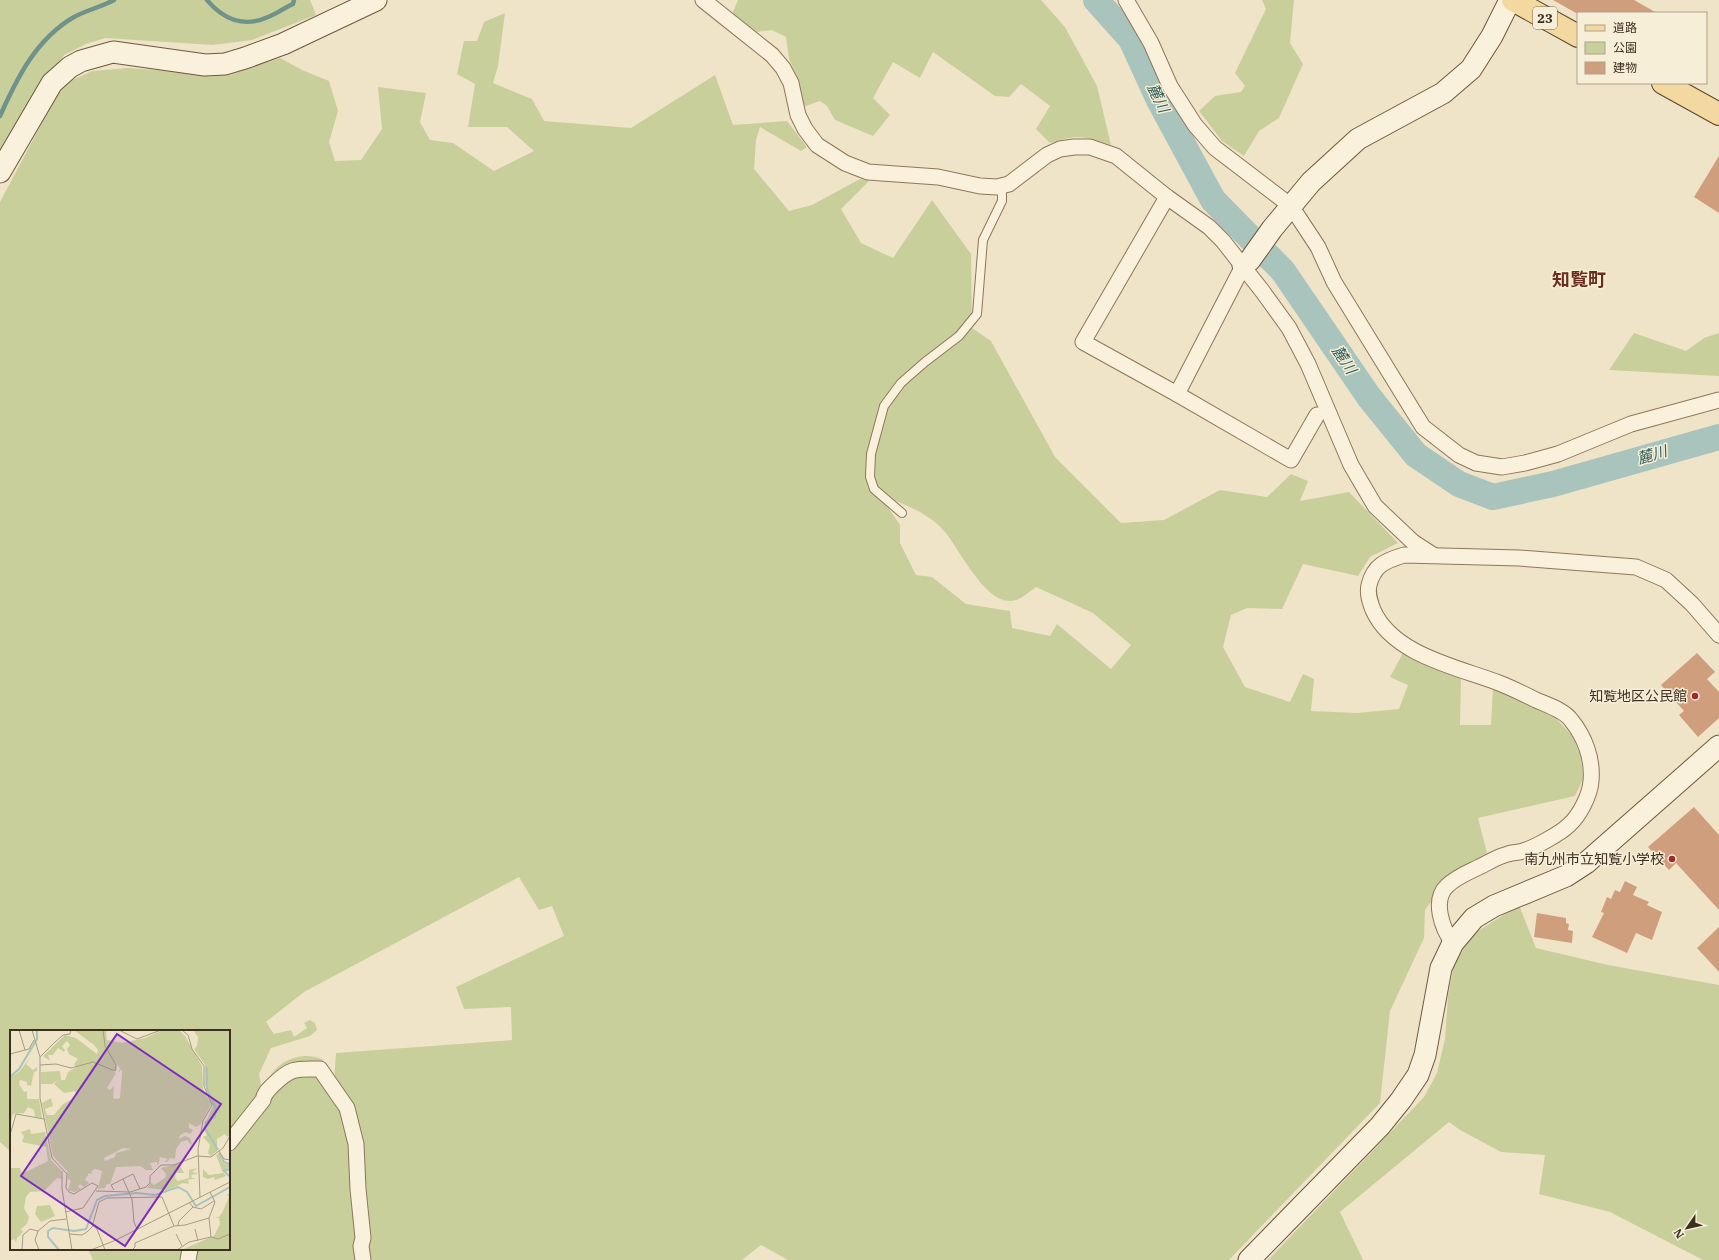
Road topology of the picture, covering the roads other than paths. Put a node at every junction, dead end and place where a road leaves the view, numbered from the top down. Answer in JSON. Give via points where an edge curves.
{"nodes":[{"id":1,"x":376,"y":0,"type":"edge"},
{"id":2,"x":703,"y":0,"type":"edge"},
{"id":3,"x":1126,"y":0,"type":"edge"},
{"id":4,"x":1517,"y":1,"type":"edge"},
{"id":5,"x":1577,"y":35,"type":"edge"},
{"id":6,"x":1665,"y":84,"type":"edge"},
{"id":7,"x":1719,"y":114,"type":"edge"},
{"id":8,"x":0,"y":172,"type":"edge"},
{"id":9,"x":1002,"y":186,"type":"junction"},
{"id":10,"x":1167,"y":197,"type":"junction"},
{"id":11,"x":1290,"y":206,"type":"junction"},
{"id":12,"x":1247,"y":263,"type":"junction"},
{"id":13,"x":1176,"y":394,"type":"junction"},
{"id":14,"x":1719,"y":400,"type":"edge"},
{"id":15,"x":1317,"y":415,"type":"dead end"},
{"id":16,"x":902,"y":513,"type":"dead end"},
{"id":17,"x":1433,"y":555,"type":"junction"},
{"id":18,"x":1719,"y":635,"type":"edge"},
{"id":19,"x":1719,"y":746,"type":"edge"},
{"id":20,"x":1453,"y":943,"type":"junction"},
{"id":21,"x":230,"y":1142,"type":"edge"},
{"id":22,"x":190,"y":1250,"type":"edge"},
{"id":23,"x":188,"y":1260,"type":"edge"},
{"id":24,"x":363,"y":1260,"type":"edge"},
{"id":25,"x":1249,"y":1260,"type":"edge"}],
"edges":[{"from":1,"to":8,"type":"street","via":[[283,44],[225,64],[205,65],[114,52],[81,61],[52,83]]},
{"from":2,"to":9,"type":"street","via":[[772,55],[784,68],[791,83],[798,115],[805,129],[818,145],[845,163],[868,172],[938,177],[980,186]]},
{"from":3,"to":11,"type":"street","via":[[1151,43],[1170,86],[1195,125],[1216,148]]},
{"from":4,"to":5,"type":"main road","number":"23"},
{"from":4,"to":11,"type":"street","via":[[1471,69],[1443,93],[1358,140],[1311,182]]},
{"from":6,"to":7,"type":"main road"},
{"from":9,"to":10,"type":"street","via":[[1009,184],[1047,155],[1060,149],[1090,147],[1116,156]]},
{"from":9,"to":16,"type":"lane","via":[[1002,201],[983,240],[977,314],[959,336],[901,383],[884,406],[871,454],[870,477],[874,489]]},
{"from":10,"to":12,"type":"street","via":[[1209,227]]},
{"from":10,"to":13,"type":"street","via":[[1083,342]]},
{"from":11,"to":12,"type":"street"},
{"from":11,"to":14,"type":"street","via":[[1318,247],[1334,282],[1423,427],[1459,455],[1476,463],[1502,467],[1525,463],[1558,454],[1631,424]]},
{"from":12,"to":13,"type":"street"},
{"from":12,"to":17,"type":"street","via":[[1289,328],[1308,364],[1351,465],[1375,506],[1413,542]]},
{"from":13,"to":15,"type":"street","via":[[1291,460]]},
{"from":17,"to":18,"type":"street","via":[[1519,558],[1636,567],[1666,580],[1692,604]]},
{"from":17,"to":20,"type":"street","via":[[1404,555],[1378,566],[1372,574],[1368,588],[1369,600],[1376,616],[1388,631],[1414,650],[1439,662],[1501,684],[1570,718],[1589,754],[1592,772],[1584,803],[1569,825],[1522,852],[1507,854],[1446,887],[1441,898],[1440,917]]},
{"from":19,"to":20,"type":"street","via":[[1586,863],[1566,876],[1494,906],[1474,918]]},
{"from":20,"to":25,"type":"street","via":[[1441,968],[1425,1055],[1418,1075],[1380,1126]]},
{"from":21,"to":24,"type":"street","via":[[263,1100],[264,1094],[286,1072],[297,1069],[320,1069],[346,1108],[356,1144]]},
{"from":22,"to":23,"type":"street"}]}
